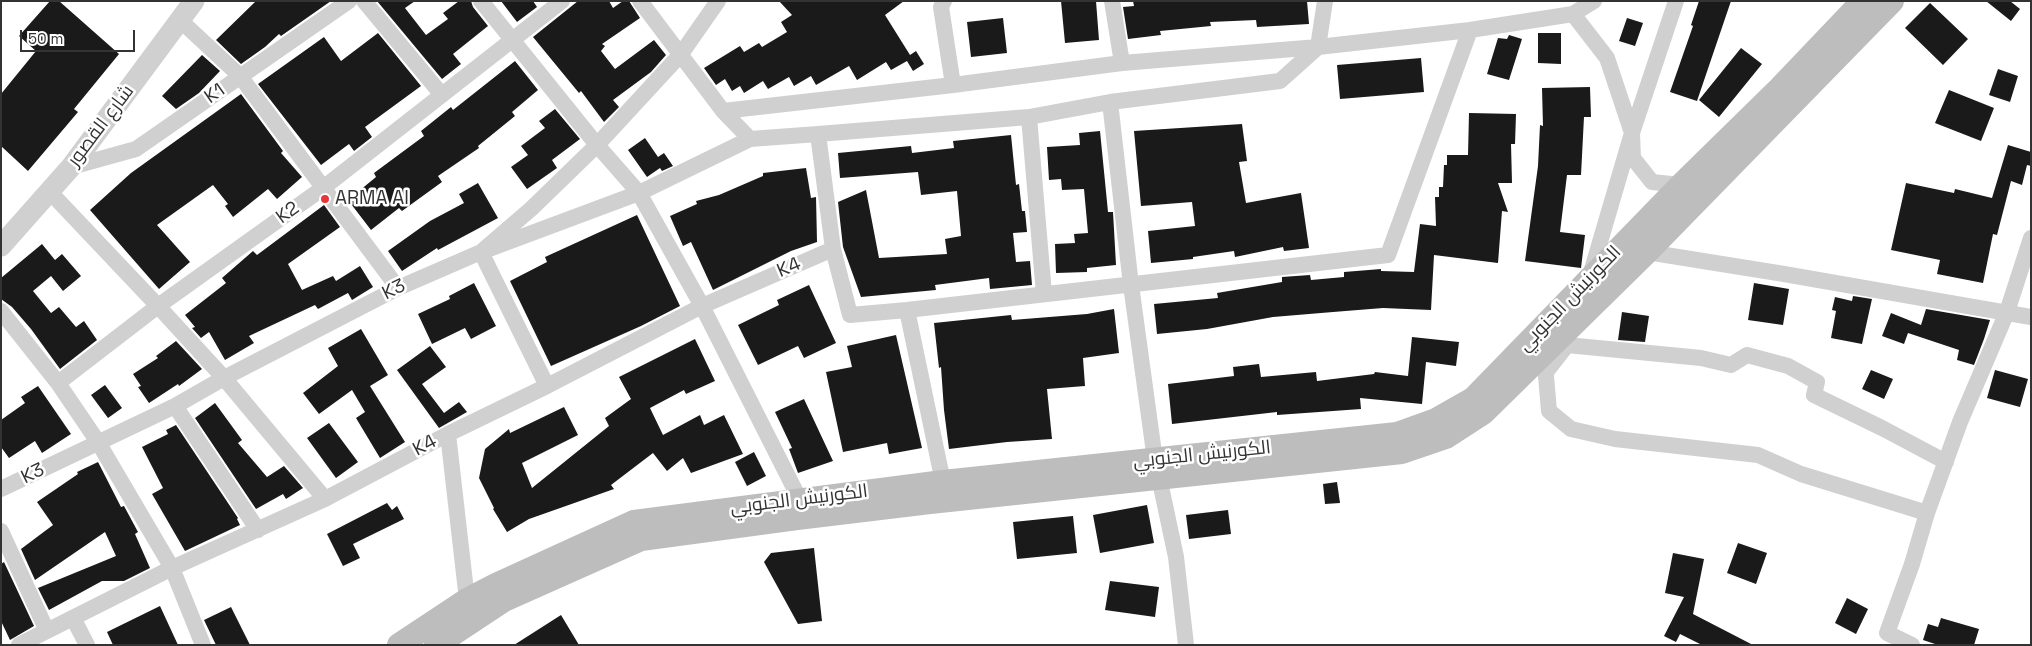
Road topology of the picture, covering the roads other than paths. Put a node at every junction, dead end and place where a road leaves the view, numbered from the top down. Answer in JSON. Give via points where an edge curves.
{"nodes":[{"id":1,"x":194,"y":1,"type":"edge"},
{"id":2,"x":349,"y":1,"type":"edge"},
{"id":3,"x":364,"y":1,"type":"edge"},
{"id":4,"x":481,"y":1,"type":"edge"},
{"id":5,"x":562,"y":1,"type":"edge"},
{"id":6,"x":640,"y":1,"type":"edge"},
{"id":7,"x":718,"y":1,"type":"edge"},
{"id":8,"x":1112,"y":1,"type":"edge"},
{"id":9,"x":1325,"y":1,"type":"edge"},
{"id":10,"x":1594,"y":1,"type":"edge"},
{"id":11,"x":1676,"y":1,"type":"edge"},
{"id":12,"x":1863,"y":1,"type":"edge"},
{"id":13,"x":1892,"y":1,"type":"edge"},
{"id":14,"x":939,"y":3,"type":"edge"},
{"id":15,"x":1573,"y":14,"type":"junction"},
{"id":16,"x":181,"y":22,"type":"junction"},
{"id":17,"x":1470,"y":30,"type":"junction"},
{"id":18,"x":513,"y":39,"type":"junction"},
{"id":19,"x":1318,"y":47,"type":"junction"},
{"id":20,"x":681,"y":54,"type":"junction"},
{"id":21,"x":1122,"y":63,"type":"junction"},
{"id":22,"x":240,"y":76,"type":"junction"},
{"id":23,"x":953,"y":85,"type":"junction"},
{"id":24,"x":442,"y":95,"type":"junction"},
{"id":25,"x":1110,"y":102,"type":"junction"},
{"id":26,"x":723,"y":111,"type":"junction"},
{"id":27,"x":1029,"y":117,"type":"junction"},
{"id":28,"x":1632,"y":133,"type":"junction"},
{"id":29,"x":818,"y":134,"type":"junction"},
{"id":30,"x":750,"y":139,"type":"junction"},
{"id":31,"x":597,"y":145,"type":"junction"},
{"id":32,"x":71,"y":167,"type":"junction"},
{"id":33,"x":1681,"y":185,"type":"junction"},
{"id":34,"x":323,"y":188,"type":"junction"},
{"id":35,"x":50,"y":192,"type":"junction"},
{"id":36,"x":638,"y":193,"type":"junction"},
{"id":37,"x":2031,"y":238,"type":"edge"},
{"id":38,"x":1,"y":246,"type":"edge"},
{"id":39,"x":832,"y":249,"type":"junction"},
{"id":40,"x":481,"y":252,"type":"junction"},
{"id":41,"x":1647,"y":252,"type":"junction"},
{"id":42,"x":1589,"y":280,"type":"junction"},
{"id":43,"x":1131,"y":285,"type":"junction"},
{"id":44,"x":398,"y":288,"type":"junction"},
{"id":45,"x":1044,"y":294,"type":"junction"},
{"id":46,"x":158,"y":306,"type":"junction"},
{"id":47,"x":702,"y":306,"type":"junction"},
{"id":48,"x":907,"y":310,"type":"junction"},
{"id":49,"x":1,"y":311,"type":"edge"},
{"id":50,"x":2007,"y":312,"type":"junction"},
{"id":51,"x":2031,"y":317,"type":"edge"},
{"id":52,"x":1545,"y":363,"type":"junction"},
{"id":53,"x":224,"y":378,"type":"junction"},
{"id":54,"x":58,"y":383,"type":"junction"},
{"id":55,"x":547,"y":386,"type":"junction"},
{"id":56,"x":175,"y":406,"type":"junction"},
{"id":57,"x":448,"y":434,"type":"junction"},
{"id":58,"x":98,"y":442,"type":"junction"},
{"id":59,"x":1946,"y":462,"type":"junction"},
{"id":60,"x":1157,"y":469,"type":"junction"},
{"id":61,"x":942,"y":482,"type":"junction"},
{"id":62,"x":1,"y":489,"type":"edge"},
{"id":63,"x":325,"y":499,"type":"junction"},
{"id":64,"x":800,"y":500,"type":"junction"},
{"id":65,"x":1927,"y":513,"type":"junction"},
{"id":66,"x":258,"y":530,"type":"junction"},
{"id":67,"x":1,"y":531,"type":"edge"},
{"id":68,"x":172,"y":568,"type":"junction"},
{"id":69,"x":467,"y":600,"type":"junction"},
{"id":70,"x":73,"y":618,"type":"junction"},
{"id":71,"x":47,"y":631,"type":"junction"},
{"id":72,"x":1884,"y":639,"type":"edge"},
{"id":73,"x":19,"y":645,"type":"edge"},
{"id":74,"x":87,"y":645,"type":"edge"},
{"id":75,"x":203,"y":645,"type":"edge"},
{"id":76,"x":399,"y":645,"type":"edge"},
{"id":77,"x":436,"y":645,"type":"edge"},
{"id":78,"x":1186,"y":645,"type":"edge"},
{"id":79,"x":1912,"y":645,"type":"edge"}],
"edges":[{"from":1,"to":16,"type":"street","name":"شارع القصور"},
{"from":2,"to":22,"type":"street","name":"K1"},
{"from":3,"to":24,"type":"street"},
{"from":4,"to":18,"type":"street"},
{"from":5,"to":18,"type":"street","name":"K2"},
{"from":6,"to":20,"type":"street"},
{"from":7,"to":20,"type":"street","name":"K3"},
{"from":8,"to":21,"type":"street"},
{"from":9,"to":19,"type":"street"},
{"from":10,"to":15,"type":"street"},
{"from":11,"to":28,"type":"street"},
{"from":12,"to":33,"type":"main road","name":"الكورنيش الجنوبي"},
{"from":13,"to":41,"type":"main road","name":"الكورنيش الجنوبي"},
{"from":14,"to":23,"type":"street"},
{"from":15,"to":17,"type":"street"},
{"from":15,"to":28,"type":"street","via":[[1607,58]]},
{"from":16,"to":22,"type":"street"},
{"from":16,"to":32,"type":"street","name":"شارع القصور"},
{"from":17,"to":19,"type":"street"},
{"from":17,"to":43,"type":"street","via":[[1388,255]]},
{"from":18,"to":24,"type":"street","name":"K2"},
{"from":18,"to":31,"type":"street"},
{"from":19,"to":21,"type":"street"},
{"from":19,"to":25,"type":"street","via":[[1280,81]]},
{"from":20,"to":26,"type":"street"},
{"from":20,"to":31,"type":"street","name":"K3"},
{"from":21,"to":23,"type":"street"},
{"from":22,"to":32,"type":"street","name":"K1","via":[[136,149]]},
{"from":22,"to":34,"type":"street"},
{"from":23,"to":26,"type":"street"},
{"from":24,"to":34,"type":"street","name":"K2"},
{"from":25,"to":27,"type":"street"},
{"from":25,"to":43,"type":"street"},
{"from":26,"to":30,"type":"street"},
{"from":27,"to":29,"type":"street"},
{"from":27,"to":45,"type":"street"},
{"from":28,"to":33,"type":"street","via":[[1633,158],[1652,182]]},
{"from":28,"to":42,"type":"street"},
{"from":29,"to":30,"type":"street"},
{"from":29,"to":39,"type":"street"},
{"from":30,"to":36,"type":"street"},
{"from":31,"to":36,"type":"street"},
{"from":31,"to":40,"type":"street","name":"K3"},
{"from":32,"to":35,"type":"street","name":"شارع القصور"},
{"from":33,"to":42,"type":"main road","name":"الكورنيش الجنوبي"},
{"from":34,"to":44,"type":"street"},
{"from":34,"to":46,"type":"street","name":"K2"},
{"from":35,"to":38,"type":"street","name":"شارع القصور"},
{"from":35,"to":46,"type":"street"},
{"from":36,"to":40,"type":"street"},
{"from":36,"to":47,"type":"street"},
{"from":37,"to":50,"type":"street"},
{"from":39,"to":47,"type":"street","name":"K4"},
{"from":39,"to":48,"type":"street","via":[[850,315]]},
{"from":40,"to":44,"type":"street","name":"K3"},
{"from":40,"to":55,"type":"street"},
{"from":41,"to":50,"type":"street"},
{"from":41,"to":52,"type":"main road","name":"الكورنيش الجنوبي"},
{"from":42,"to":60,"type":"main road","name":"الكورنيش الجنوبي","via":[[1473,399],[1436,420],[1397,434]]},
{"from":43,"to":45,"type":"street"},
{"from":43,"to":60,"type":"street"},
{"from":44,"to":53,"type":"street","name":"K3"},
{"from":45,"to":48,"type":"street"},
{"from":46,"to":53,"type":"street"},
{"from":46,"to":54,"type":"street","name":"K2"},
{"from":47,"to":55,"type":"street","name":"K4"},
{"from":47,"to":64,"type":"street"},
{"from":48,"to":61,"type":"street"},
{"from":49,"to":54,"type":"street"},
{"from":50,"to":51,"type":"street"},
{"from":50,"to":59,"type":"street"},
{"from":52,"to":59,"type":"street","via":[[1567,345],[1701,358],[1731,365],[1747,355],[1788,366],[1817,382],[1814,395]]},
{"from":52,"to":60,"type":"main road","name":"الكورنيش الجنوبي","via":[[1446,437],[1402,452]]},
{"from":52,"to":65,"type":"street","via":[[1549,411],[1571,429],[1615,439],[1758,455],[1802,474]]},
{"from":53,"to":56,"type":"street","name":"K3"},
{"from":53,"to":63,"type":"street"},
{"from":54,"to":58,"type":"street"},
{"from":55,"to":57,"type":"street","name":"K4"},
{"from":56,"to":58,"type":"street","name":"K3"},
{"from":56,"to":66,"type":"street"},
{"from":57,"to":63,"type":"street","name":"K4"},
{"from":57,"to":69,"type":"street"},
{"from":58,"to":62,"type":"street","name":"K3"},
{"from":58,"to":68,"type":"street"},
{"from":59,"to":65,"type":"street"},
{"from":60,"to":61,"type":"main road","name":"الكورنيش الجنوبي"},
{"from":60,"to":77,"type":"main road","name":"الكورنيش الجنوبي","via":[[641,539],[504,600]]},
{"from":60,"to":78,"type":"street","via":[[1176,556]]},
{"from":61,"to":64,"type":"main road","name":"الكورنيش الجنوبي"},
{"from":63,"to":66,"type":"street","name":"K4"},
{"from":64,"to":69,"type":"main road","name":"الكورنيش الجنوبي","via":[[634,522]]},
{"from":65,"to":72,"type":"street"},
{"from":66,"to":68,"type":"street","name":"K4"},
{"from":67,"to":71,"type":"street"},
{"from":68,"to":70,"type":"street","name":"K4"},
{"from":68,"to":75,"type":"street"},
{"from":69,"to":76,"type":"main road","name":"الكورنيش الجنوبي"},
{"from":70,"to":71,"type":"street","name":"K4"},
{"from":70,"to":74,"type":"street"},
{"from":71,"to":73,"type":"street","name":"K4"},
{"from":72,"to":79,"type":"street"}]}
